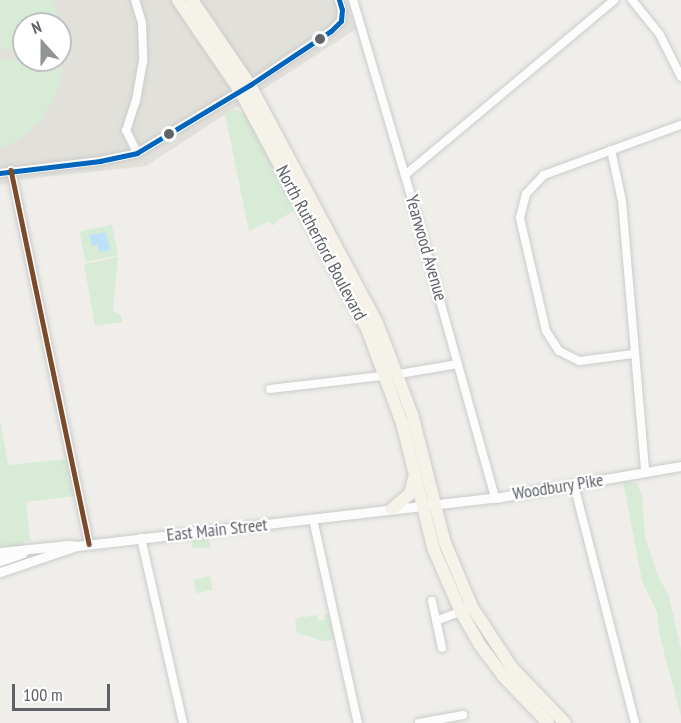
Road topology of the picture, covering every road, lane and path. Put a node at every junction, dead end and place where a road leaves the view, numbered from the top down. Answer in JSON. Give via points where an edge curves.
{"nodes":[{"id":1,"x":135,"y":0,"type":"edge"},
{"id":2,"x":178,"y":0,"type":"edge"},
{"id":3,"x":192,"y":0,"type":"edge"},
{"id":4,"x":339,"y":0,"type":"edge"},
{"id":5,"x":353,"y":0,"type":"edge"},
{"id":6,"x":614,"y":0,"type":"edge"},
{"id":7,"x":632,"y":0,"type":"edge"},
{"id":8,"x":681,"y":77,"type":"edge"},
{"id":9,"x":245,"y":88,"type":"junction"},
{"id":10,"x":681,"y":125,"type":"edge"},
{"id":11,"x":611,"y":150,"type":"junction"},
{"id":12,"x":137,"y":153,"type":"junction"},
{"id":13,"x":11,"y":170,"type":"junction"},
{"id":14,"x":0,"y":173,"type":"edge"},
{"id":15,"x":405,"y":174,"type":"junction"},
{"id":16,"x":633,"y":354,"type":"junction"},
{"id":17,"x":458,"y":364,"type":"junction"},
{"id":18,"x":392,"y":375,"type":"junction"},
{"id":19,"x":270,"y":389,"type":"dead end"},
{"id":20,"x":681,"y":466,"type":"edge"},
{"id":21,"x":645,"y":472,"type":"junction"},
{"id":22,"x":415,"y":474,"type":"junction"},
{"id":23,"x":574,"y":485,"type":"junction"},
{"id":24,"x":495,"y":498,"type":"junction"},
{"id":25,"x":429,"y":504,"type":"junction"},
{"id":26,"x":392,"y":509,"type":"junction"},
{"id":27,"x":313,"y":519,"type":"junction"},
{"id":28,"x":141,"y":538,"type":"junction"},
{"id":29,"x":89,"y":544,"type":"junction"},
{"id":30,"x":77,"y":546,"type":"junction"},
{"id":31,"x":28,"y":551,"type":"junction"},
{"id":32,"x":0,"y":552,"type":"edge"},
{"id":33,"x":0,"y":561,"type":"edge"},
{"id":34,"x":0,"y":572,"type":"edge"},
{"id":35,"x":432,"y":601,"type":"dead end"},
{"id":36,"x":466,"y":610,"type":"junction"},
{"id":37,"x":436,"y":621,"type":"junction"},
{"id":38,"x":442,"y":648,"type":"dead end"},
{"id":39,"x":463,"y":715,"type":"dead end"},
{"id":40,"x":183,"y":723,"type":"edge"},
{"id":41,"x":358,"y":723,"type":"edge"},
{"id":42,"x":419,"y":723,"type":"edge"},
{"id":43,"x":548,"y":723,"type":"edge"},
{"id":44,"x":565,"y":723,"type":"edge"},
{"id":45,"x":635,"y":723,"type":"edge"}],
"edges":[{"from":1,"to":12,"type":"street","via":[[142,23],[142,62],[126,130]]},
{"from":2,"to":9,"type":"main road","name":"North Rutherford Boulevard"},
{"from":3,"to":9,"type":"main road","name":"North Rutherford Boulevard"},
{"from":4,"to":9,"type":"street","via":[[341,21]]},
{"from":5,"to":15,"type":"street","name":"Yearwood Avenue"},
{"from":6,"to":15,"type":"street"},
{"from":7,"to":8,"type":"street","via":[[660,36]]},
{"from":9,"to":12,"type":"street"},
{"from":9,"to":18,"type":"main road","name":"North Rutherford Boulevard"},
{"from":10,"to":11,"type":"street"},
{"from":11,"to":16,"type":"street","via":[[622,201]]},
{"from":11,"to":16,"type":"street","via":[[544,175],[526,194],[520,218],[546,331],[559,351],[579,361]]},
{"from":12,"to":13,"type":"street"},
{"from":13,"to":14,"type":"street"},
{"from":13,"to":29,"type":"street"},
{"from":15,"to":17,"type":"street","name":"Yearwood Avenue"},
{"from":16,"to":21,"type":"street"},
{"from":17,"to":18,"type":"street"},
{"from":17,"to":24,"type":"street","name":"Yearwood Avenue"},
{"from":18,"to":19,"type":"street"},
{"from":18,"to":22,"type":"main road","name":"North Rutherford Boulevard"},
{"from":18,"to":25,"type":"main road","name":"North Rutherford Boulevard"},
{"from":20,"to":21,"type":"street","name":"Woodbury Pike"},
{"from":21,"to":23,"type":"street","name":"Woodbury Pike"},
{"from":22,"to":25,"type":"main road","name":"North Rutherford Boulevard"},
{"from":22,"to":26,"type":"main road","via":[[410,494]]},
{"from":23,"to":24,"type":"street","name":"Woodbury Pike"},
{"from":23,"to":45,"type":"street"},
{"from":24,"to":25,"type":"street","name":"Woodbury Pike"},
{"from":25,"to":26,"type":"street","name":"East Main Street"},
{"from":25,"to":36,"type":"main road"},
{"from":26,"to":27,"type":"street","name":"East Main Street"},
{"from":27,"to":28,"type":"street","name":"East Main Street"},
{"from":27,"to":41,"type":"street"},
{"from":28,"to":29,"type":"street","name":"East Main Street"},
{"from":28,"to":40,"type":"street"},
{"from":29,"to":30,"type":"street","name":"East Main Street"},
{"from":30,"to":31,"type":"street","name":"East Main Street"},
{"from":30,"to":34,"type":"street"},
{"from":31,"to":32,"type":"street","name":"East Main Street"},
{"from":31,"to":33,"type":"street"},
{"from":35,"to":37,"type":"street"},
{"from":36,"to":37,"type":"street"},
{"from":36,"to":43,"type":"main road","via":[[480,645],[503,676]]},
{"from":36,"to":44,"type":"main road","via":[[512,668]]},
{"from":37,"to":38,"type":"street"},
{"from":39,"to":42,"type":"street"}]}
